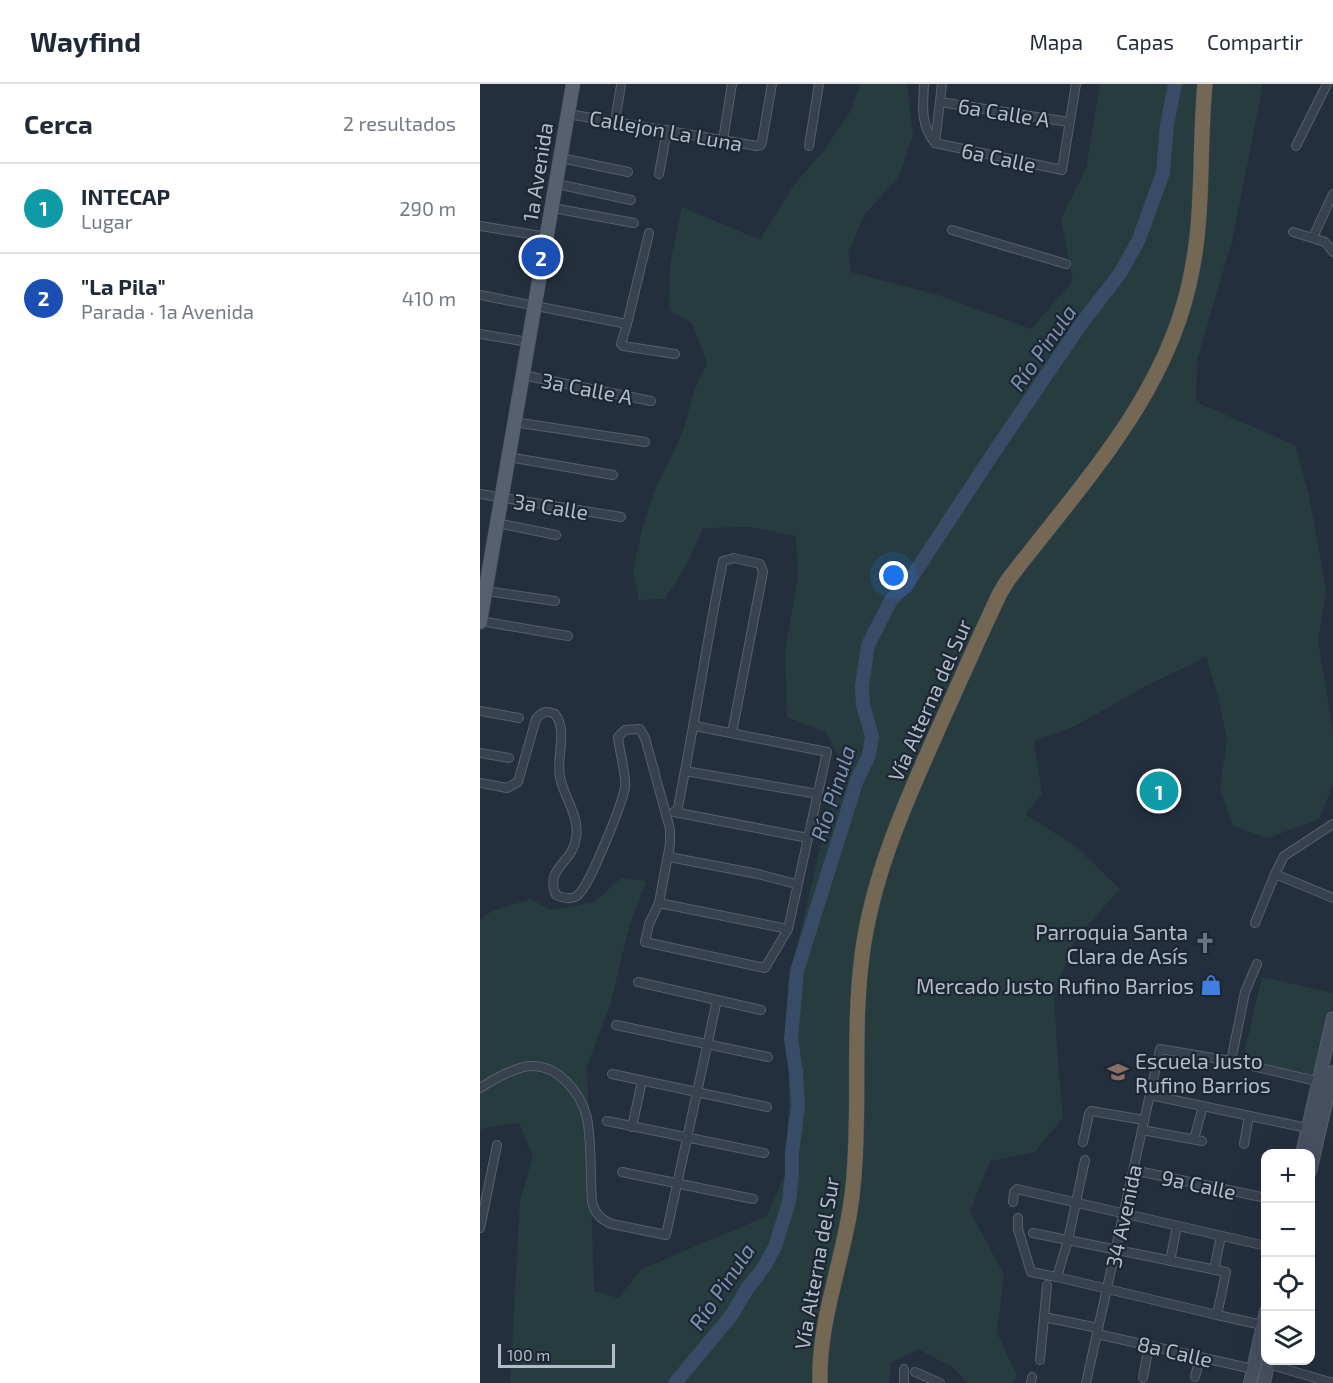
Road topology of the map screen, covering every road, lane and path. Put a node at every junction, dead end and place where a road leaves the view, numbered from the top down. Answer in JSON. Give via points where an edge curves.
{"nodes":[{"id":1,"x":573,"y":84,"type":"edge"},
{"id":2,"x":732,"y":84,"type":"edge"},
{"id":3,"x":772,"y":84,"type":"edge"},
{"id":4,"x":819,"y":84,"type":"edge"},
{"id":5,"x":924,"y":84,"type":"edge"},
{"id":6,"x":942,"y":84,"type":"edge"},
{"id":7,"x":1076,"y":84,"type":"edge"},
{"id":8,"x":1197,"y":84,"type":"edge"},
{"id":9,"x":1205,"y":84,"type":"edge"},
{"id":10,"x":621,"y":85,"type":"edge"},
{"id":11,"x":1329,"y":88,"type":"edge"},
{"id":12,"x":940,"y":102,"type":"junction"},
{"id":13,"x":568,"y":114,"type":"junction"},
{"id":14,"x":615,"y":121,"type":"junction"},
{"id":15,"x":1069,"y":122,"type":"junction"},
{"id":16,"x":667,"y":130,"type":"junction"},
{"id":17,"x":723,"y":140,"type":"junction"},
{"id":18,"x":935,"y":144,"type":"junction"},
{"id":19,"x":809,"y":146,"type":"dead end"},
{"id":20,"x":1296,"y":146,"type":"dead end"},
{"id":21,"x":561,"y":158,"type":"junction"},
{"id":22,"x":628,"y":172,"type":"dead end"},
{"id":23,"x":659,"y":174,"type":"dead end"},
{"id":24,"x":557,"y":184,"type":"junction"},
{"id":25,"x":1333,"y":194,"type":"edge"},
{"id":26,"x":631,"y":200,"type":"dead end"},
{"id":27,"x":553,"y":208,"type":"junction"},
{"id":28,"x":634,"y":223,"type":"dead end"},
{"id":29,"x":480,"y":226,"type":"edge"},
{"id":30,"x":952,"y":230,"type":"dead end"},
{"id":31,"x":1293,"y":232,"type":"dead end"},
{"id":32,"x":649,"y":233,"type":"dead end"},
{"id":33,"x":548,"y":237,"type":"junction"},
{"id":34,"x":1313,"y":237,"type":"junction"},
{"id":35,"x":1333,"y":252,"type":"edge"},
{"id":36,"x":1066,"y":264,"type":"dead end"},
{"id":37,"x":480,"y":295,"type":"edge"},
{"id":38,"x":536,"y":305,"type":"junction"},
{"id":39,"x":627,"y":324,"type":"junction"},
{"id":40,"x":480,"y":334,"type":"edge"},
{"id":41,"x":528,"y":342,"type":"junction"},
{"id":42,"x":675,"y":354,"type":"dead end"},
{"id":43,"x":522,"y":375,"type":"junction"},
{"id":44,"x":651,"y":401,"type":"dead end"},
{"id":45,"x":1129,"y":413,"type":"junction"},
{"id":46,"x":514,"y":422,"type":"junction"},
{"id":47,"x":1119,"y":428,"type":"junction"},
{"id":48,"x":645,"y":442,"type":"dead end"},
{"id":49,"x":508,"y":457,"type":"junction"},
{"id":50,"x":613,"y":475,"type":"dead end"},
{"id":51,"x":480,"y":494,"type":"edge"},
{"id":52,"x":501,"y":498,"type":"junction"},
{"id":53,"x":621,"y":517,"type":"dead end"},
{"id":54,"x":497,"y":523,"type":"junction"},
{"id":55,"x":556,"y":535,"type":"dead end"},
{"id":56,"x":486,"y":591,"type":"junction"},
{"id":57,"x":555,"y":601,"type":"dead end"},
{"id":58,"x":480,"y":621,"type":"edge"},
{"id":59,"x":568,"y":636,"type":"dead end"},
{"id":60,"x":480,"y":711,"type":"edge"},
{"id":61,"x":519,"y":718,"type":"dead end"},
{"id":62,"x":695,"y":726,"type":"junction"},
{"id":63,"x":732,"y":733,"type":"junction"},
{"id":64,"x":480,"y":753,"type":"edge"},
{"id":65,"x":509,"y":759,"type":"dead end"},
{"id":66,"x":685,"y":771,"type":"junction"},
{"id":67,"x":480,"y":783,"type":"edge"},
{"id":68,"x":818,"y":794,"type":"junction"},
{"id":69,"x":664,"y":811,"type":"junction"},
{"id":70,"x":677,"y":812,"type":"junction"},
{"id":71,"x":1333,"y":824,"type":"edge"},
{"id":72,"x":808,"y":838,"type":"junction"},
{"id":73,"x":669,"y":857,"type":"junction"},
{"id":74,"x":1275,"y":874,"type":"junction"},
{"id":75,"x":796,"y":884,"type":"junction"},
{"id":76,"x":1333,"y":897,"type":"edge"},
{"id":77,"x":659,"y":903,"type":"junction"},
{"id":78,"x":1255,"y":923,"type":"dead end"},
{"id":79,"x":788,"y":929,"type":"junction"},
{"id":80,"x":1257,"y":964,"type":"dead end"},
{"id":81,"x":638,"y":982,"type":"dead end"},
{"id":82,"x":717,"y":1000,"type":"junction"},
{"id":83,"x":761,"y":1010,"type":"dead end"},
{"id":84,"x":1333,"y":1018,"type":"edge"},
{"id":85,"x":616,"y":1025,"type":"dead end"},
{"id":86,"x":707,"y":1044,"type":"junction"},
{"id":87,"x":768,"y":1057,"type":"dead end"},
{"id":88,"x":1231,"y":1061,"type":"junction"},
{"id":89,"x":612,"y":1074,"type":"dead end"},
{"id":90,"x":1327,"y":1080,"type":"edge"},
{"id":91,"x":642,"y":1081,"type":"junction"},
{"id":92,"x":480,"y":1088,"type":"edge"},
{"id":93,"x":697,"y":1092,"type":"junction"},
{"id":94,"x":1149,"y":1095,"type":"junction"},
{"id":95,"x":1203,"y":1106,"type":"junction"},
{"id":96,"x":767,"y":1107,"type":"dead end"},
{"id":97,"x":1249,"y":1116,"type":"junction"},
{"id":98,"x":1144,"y":1120,"type":"junction"},
{"id":99,"x":607,"y":1121,"type":"dead end"},
{"id":100,"x":632,"y":1127,"type":"junction"},
{"id":101,"x":1307,"y":1128,"type":"junction"},
{"id":102,"x":1142,"y":1130,"type":"junction"},
{"id":103,"x":688,"y":1138,"type":"junction"},
{"id":104,"x":1083,"y":1142,"type":"dead end"},
{"id":105,"x":1244,"y":1144,"type":"dead end"},
{"id":106,"x":497,"y":1145,"type":"dead end"},
{"id":107,"x":1303,"y":1149,"type":"edge"},
{"id":108,"x":1315,"y":1149,"type":"edge"},
{"id":109,"x":764,"y":1154,"type":"dead end"},
{"id":110,"x":1085,"y":1160,"type":"dead end"},
{"id":111,"x":1133,"y":1170,"type":"junction"},
{"id":112,"x":622,"y":1172,"type":"dead end"},
{"id":113,"x":678,"y":1184,"type":"junction"},
{"id":114,"x":1261,"y":1197,"type":"edge"},
{"id":115,"x":753,"y":1199,"type":"dead end"},
{"id":116,"x":1012,"y":1202,"type":"dead end"},
{"id":117,"x":1075,"y":1202,"type":"junction"},
{"id":118,"x":1124,"y":1213,"type":"junction"},
{"id":119,"x":1018,"y":1218,"type":"dead end"},
{"id":120,"x":1176,"y":1226,"type":"junction"},
{"id":121,"x":480,"y":1228,"type":"edge"},
{"id":122,"x":1033,"y":1233,"type":"dead end"},
{"id":123,"x":1221,"y":1236,"type":"junction"},
{"id":124,"x":1068,"y":1240,"type":"junction"},
{"id":125,"x":1261,"y":1245,"type":"edge"},
{"id":126,"x":1116,"y":1249,"type":"junction"},
{"id":127,"x":1170,"y":1261,"type":"junction"},
{"id":128,"x":1214,"y":1270,"type":"junction"},
{"id":129,"x":1057,"y":1277,"type":"junction"},
{"id":130,"x":1047,"y":1285,"type":"dead end"},
{"id":131,"x":1107,"y":1288,"type":"junction"},
{"id":132,"x":1217,"y":1315,"type":"junction"},
{"id":133,"x":1044,"y":1317,"type":"junction"},
{"id":134,"x":1261,"y":1325,"type":"edge"},
{"id":135,"x":1261,"y":1330,"type":"edge"},
{"id":136,"x":1098,"y":1331,"type":"junction"},
{"id":137,"x":1149,"y":1345,"type":"junction"},
{"id":138,"x":1200,"y":1357,"type":"junction"},
{"id":139,"x":1040,"y":1360,"type":"dead end"},
{"id":140,"x":1267,"y":1365,"type":"edge"},
{"id":141,"x":1277,"y":1365,"type":"edge"},
{"id":142,"x":904,"y":1369,"type":"dead end"},
{"id":143,"x":1253,"y":1369,"type":"junction"},
{"id":144,"x":915,"y":1372,"type":"dead end"},
{"id":145,"x":1195,"y":1377,"type":"dead end"},
{"id":146,"x":1143,"y":1378,"type":"dead end"},
{"id":147,"x":811,"y":1383,"type":"edge"},
{"id":148,"x":820,"y":1383,"type":"edge"},
{"id":149,"x":904,"y":1383,"type":"edge"},
{"id":150,"x":940,"y":1383,"type":"edge"},
{"id":151,"x":1086,"y":1383,"type":"edge"},
{"id":152,"x":1251,"y":1383,"type":"edge"},
{"id":153,"x":1264,"y":1383,"type":"edge"},
{"id":154,"x":1333,"y":1383,"type":"edge"}],
"edges":[{"from":1,"to":13,"type":"main road","name":"1a Avenida"},
{"from":2,"to":17,"type":"street"},
{"from":3,"to":17,"type":"street","name":"Callejon La Luna","via":[[760,146]]},
{"from":4,"to":19,"type":"street"},
{"from":5,"to":18,"type":"street","via":[[923,112],[927,132]]},
{"from":6,"to":12,"type":"street"},
{"from":7,"to":15,"type":"street"},
{"from":8,"to":45,"type":"highway","name":"Vía Alterna del Sur","via":[[1190,230],[1184,269],[1163,338]]},
{"from":9,"to":45,"type":"highway","name":"Vía Alterna del Sur","via":[[1199,231],[1189,288],[1171,343],[1146,395]]},
{"from":10,"to":14,"type":"street"},
{"from":11,"to":20,"type":"street"},
{"from":12,"to":15,"type":"street","name":"6a Calle A"},
{"from":12,"to":18,"type":"street"},
{"from":13,"to":14,"type":"street","name":"Callejon La Luna"},
{"from":13,"to":21,"type":"main road","name":"1a Avenida"},
{"from":14,"to":16,"type":"street","name":"Callejon La Luna"},
{"from":15,"to":18,"type":"street","name":"6a Calle","via":[[1062,170]]},
{"from":16,"to":17,"type":"street","name":"Callejon La Luna"},
{"from":16,"to":23,"type":"street"},
{"from":21,"to":22,"type":"street"},
{"from":21,"to":24,"type":"main road","name":"1a Avenida"},
{"from":24,"to":26,"type":"street"},
{"from":24,"to":27,"type":"main road","name":"1a Avenida"},
{"from":25,"to":34,"type":"street"},
{"from":27,"to":28,"type":"street"},
{"from":27,"to":33,"type":"main road","name":"1a Avenida"},
{"from":29,"to":33,"type":"street"},
{"from":30,"to":36,"type":"street"},
{"from":31,"to":34,"type":"street"},
{"from":32,"to":39,"type":"street"},
{"from":33,"to":38,"type":"main road","name":"1a Avenida"},
{"from":34,"to":35,"type":"street","via":[[1325,242]]},
{"from":37,"to":38,"type":"street"},
{"from":38,"to":39,"type":"street"},
{"from":38,"to":41,"type":"main road","name":"1a Avenida"},
{"from":39,"to":42,"type":"street","via":[[623,346]]},
{"from":40,"to":41,"type":"street"},
{"from":41,"to":43,"type":"main road","name":"1a Avenida"},
{"from":43,"to":44,"type":"street","name":"3a Calle A"},
{"from":43,"to":46,"type":"main road","name":"1a Avenida"},
{"from":45,"to":47,"type":"highway","name":"Vía Alterna del Sur"},
{"from":46,"to":48,"type":"street"},
{"from":46,"to":49,"type":"main road","name":"1a Avenida"},
{"from":47,"to":147,"type":"highway","name":"Vía Alterna del Sur","via":[[992,590],[899,801],[870,880],[850,982],[844,1186],[812,1342]]},
{"from":47,"to":148,"type":"highway","name":"Vía Alterna del Sur","via":[[1000,593],[918,773],[877,882],[859,983],[853,1189],[821,1343]]},
{"from":49,"to":50,"type":"street"},
{"from":49,"to":52,"type":"main road","name":"1a Avenida"},
{"from":51,"to":52,"type":"street","name":"3a Calle"},
{"from":52,"to":53,"type":"street","name":"3a Calle"},
{"from":52,"to":54,"type":"main road","name":"1a Avenida"},
{"from":54,"to":55,"type":"street"},
{"from":54,"to":56,"type":"main road","name":"1a Avenida"},
{"from":56,"to":57,"type":"street"},
{"from":56,"to":58,"type":"main road","name":"1a Avenida"},
{"from":58,"to":59,"type":"street"},
{"from":60,"to":61,"type":"street"},
{"from":62,"to":63,"type":"street"},
{"from":62,"to":63,"type":"street","via":[[723,561],[750,560],[760,564],[763,573]]},
{"from":62,"to":66,"type":"street"},
{"from":63,"to":68,"type":"street","via":[[827,752]]},
{"from":64,"to":65,"type":"street"},
{"from":66,"to":68,"type":"street"},
{"from":66,"to":70,"type":"street"},
{"from":67,"to":69,"type":"street","via":[[507,788],[518,782],[536,719],[544,712],[555,714],[560,725],[560,777],[577,830],[573,849],[552,882],[556,895],[566,898],[578,895],[587,882],[620,803],[625,785],[618,737],[625,730],[636,728],[643,733]]},
{"from":68,"to":72,"type":"street"},
{"from":69,"to":70,"type":"street"},
{"from":69,"to":73,"type":"street","via":[[670,828]]},
{"from":70,"to":72,"type":"street"},
{"from":71,"to":74,"type":"street","via":[[1284,856]]},
{"from":72,"to":75,"type":"street"},
{"from":73,"to":75,"type":"street"},
{"from":73,"to":77,"type":"street"},
{"from":74,"to":76,"type":"street"},
{"from":74,"to":78,"type":"street"},
{"from":75,"to":79,"type":"street"},
{"from":77,"to":79,"type":"street"},
{"from":77,"to":79,"type":"street","via":[[645,942],[748,965],[765,968]]},
{"from":80,"to":88,"type":"street","via":[[1245,992]]},
{"from":81,"to":82,"type":"street"},
{"from":82,"to":83,"type":"street"},
{"from":82,"to":86,"type":"street"},
{"from":84,"to":90,"type":"street"},
{"from":85,"to":86,"type":"street"},
{"from":86,"to":87,"type":"street"},
{"from":86,"to":93,"type":"street"},
{"from":88,"to":90,"type":"street"},
{"from":88,"to":94,"type":"street","name":"34 Avenida","via":[[1160,1049]]},
{"from":89,"to":91,"type":"street"},
{"from":90,"to":101,"type":"street"},
{"from":90,"to":108,"type":"street"},
{"from":91,"to":93,"type":"street"},
{"from":91,"to":100,"type":"street"},
{"from":92,"to":113,"type":"street","via":[[529,1066],[545,1068],[570,1086],[586,1115],[593,1206],[606,1222],[666,1235]]},
{"from":93,"to":96,"type":"street"},
{"from":93,"to":103,"type":"street"},
{"from":94,"to":95,"type":"street"},
{"from":94,"to":98,"type":"street","name":"34 Avenida"},
{"from":95,"to":97,"type":"street"},
{"from":95,"to":102,"type":"street","via":[[1198,1140]]},
{"from":97,"to":101,"type":"street"},
{"from":97,"to":105,"type":"street"},
{"from":98,"to":102,"type":"street","name":"34 Avenida"},
{"from":98,"to":104,"type":"street","via":[[1091,1111]]},
{"from":99,"to":100,"type":"street"},
{"from":100,"to":103,"type":"street"},
{"from":101,"to":107,"type":"street"},
{"from":102,"to":111,"type":"street","name":"34 Avenida"},
{"from":103,"to":109,"type":"street"},
{"from":103,"to":113,"type":"street"},
{"from":106,"to":121,"type":"street"},
{"from":110,"to":117,"type":"street"},
{"from":111,"to":114,"type":"street","name":"9a Calle"},
{"from":111,"to":118,"type":"street","name":"34 Avenida"},
{"from":112,"to":113,"type":"street"},
{"from":113,"to":115,"type":"street"},
{"from":116,"to":117,"type":"street","via":[[1017,1189]]},
{"from":117,"to":118,"type":"street"},
{"from":117,"to":124,"type":"street"},
{"from":118,"to":120,"type":"street"},
{"from":118,"to":126,"type":"street","name":"34 Avenida"},
{"from":119,"to":129,"type":"street","via":[[1030,1272]]},
{"from":120,"to":123,"type":"street"},
{"from":120,"to":127,"type":"street"},
{"from":122,"to":124,"type":"street"},
{"from":123,"to":125,"type":"street"},
{"from":123,"to":128,"type":"street"},
{"from":124,"to":126,"type":"street"},
{"from":124,"to":129,"type":"street"},
{"from":126,"to":127,"type":"street"},
{"from":126,"to":131,"type":"street","name":"34 Avenida"},
{"from":127,"to":128,"type":"street"},
{"from":128,"to":132,"type":"street","via":[[1226,1272]]},
{"from":129,"to":131,"type":"street"},
{"from":130,"to":133,"type":"street"},
{"from":131,"to":132,"type":"street"},
{"from":131,"to":136,"type":"street","name":"34 Avenida"},
{"from":132,"to":134,"type":"street"},
{"from":133,"to":136,"type":"street","name":"8a Calle"},
{"from":133,"to":139,"type":"street"},
{"from":135,"to":143,"type":"street"},
{"from":136,"to":137,"type":"street","name":"8a Calle"},
{"from":136,"to":151,"type":"street","name":"34 Avenida"},
{"from":137,"to":138,"type":"street","name":"8a Calle"},
{"from":137,"to":146,"type":"street"},
{"from":138,"to":143,"type":"street","name":"8a Calle"},
{"from":138,"to":145,"type":"street"},
{"from":140,"to":153,"type":"street"},
{"from":141,"to":154,"type":"street"},
{"from":142,"to":149,"type":"street"},
{"from":143,"to":152,"type":"street"},
{"from":144,"to":150,"type":"street"}]}
